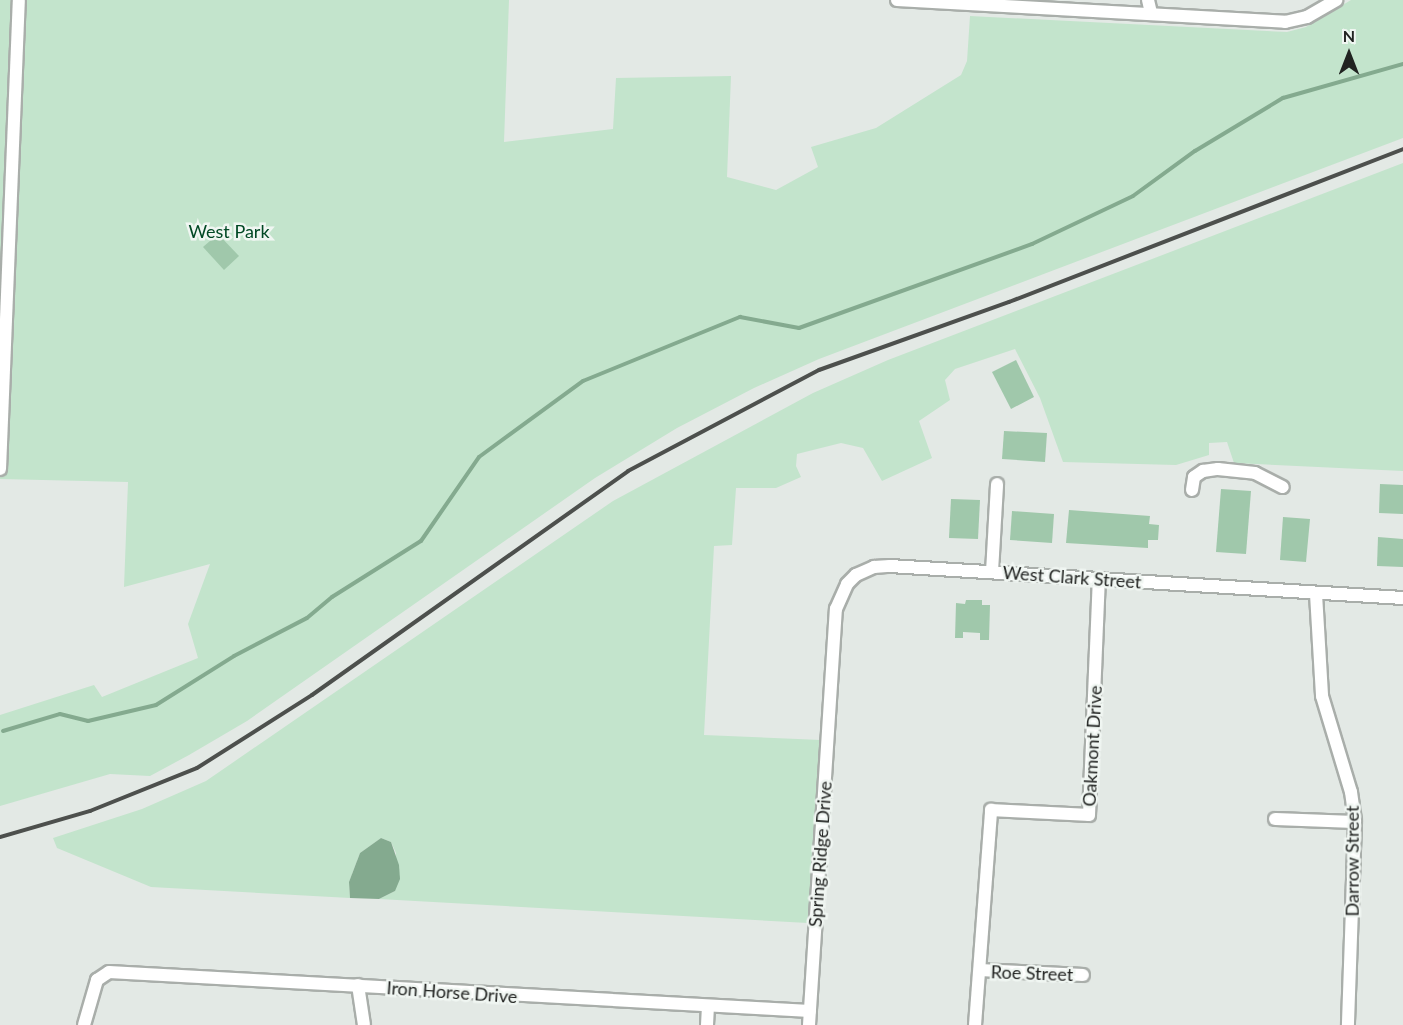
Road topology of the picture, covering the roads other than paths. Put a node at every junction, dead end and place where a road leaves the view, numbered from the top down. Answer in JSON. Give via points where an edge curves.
{"nodes":[{"id":1,"x":19,"y":0,"type":"edge"},
{"id":2,"x":897,"y":0,"type":"edge"},
{"id":3,"x":1148,"y":0,"type":"edge"},
{"id":4,"x":1336,"y":0,"type":"edge"},
{"id":5,"x":1115,"y":6,"type":"edge"},
{"id":6,"x":1151,"y":14,"type":"junction"},
{"id":7,"x":0,"y":468,"type":"edge"},
{"id":8,"x":997,"y":484,"type":"dead end"},
{"id":9,"x":1283,"y":487,"type":"dead end"},
{"id":10,"x":1192,"y":490,"type":"dead end"},
{"id":11,"x":992,"y":572,"type":"junction"},
{"id":12,"x":1099,"y":580,"type":"junction"},
{"id":13,"x":1316,"y":594,"type":"junction"},
{"id":14,"x":1403,"y":598,"type":"edge"},
{"id":15,"x":831,"y":683,"type":"joint"},
{"id":16,"x":1275,"y":819,"type":"dead end"},
{"id":17,"x":1355,"y":822,"type":"junction"},
{"id":18,"x":980,"y":970,"type":"junction"},
{"id":19,"x":1083,"y":975,"type":"dead end"},
{"id":20,"x":358,"y":985,"type":"junction"},
{"id":21,"x":708,"y":1008,"type":"junction"},
{"id":22,"x":810,"y":1011,"type":"junction"},
{"id":23,"x":84,"y":1025,"type":"edge"},
{"id":24,"x":364,"y":1025,"type":"edge"},
{"id":25,"x":707,"y":1025,"type":"edge"},
{"id":26,"x":809,"y":1025,"type":"edge"},
{"id":27,"x":975,"y":1025,"type":"edge"},
{"id":28,"x":1348,"y":1025,"type":"edge"}],
"edges":[{"from":1,"to":7,"type":"street"},
{"from":2,"to":5,"type":"street"},
{"from":3,"to":6,"type":"street"},
{"from":4,"to":6,"type":"street","via":[[1307,17],[1285,22]]},
{"from":5,"to":6,"type":"street"},
{"from":8,"to":11,"type":"street"},
{"from":9,"to":10,"type":"street","via":[[1255,473],[1218,469],[1194,477]]},
{"from":11,"to":12,"type":"street","name":"West Clark Street"},
{"from":11,"to":15,"type":"street","name":"West Clark Street","via":[[891,566],[874,567],[856,575],[836,609]]},
{"from":12,"to":13,"type":"street","name":"West Clark Street"},
{"from":12,"to":18,"type":"street","name":"Oakmont Drive","via":[[1089,815],[991,810]]},
{"from":13,"to":14,"type":"street","name":"West Clark Street"},
{"from":13,"to":17,"type":"street","name":"Darrow Street","via":[[1322,696],[1352,792]]},
{"from":15,"to":22,"type":"street","name":"Spring Ridge Drive"},
{"from":16,"to":17,"type":"street"},
{"from":17,"to":28,"type":"street","name":"Darrow Street"},
{"from":18,"to":19,"type":"street","name":"Roe Street"},
{"from":18,"to":27,"type":"street","name":"Oakmont Drive"},
{"from":20,"to":21,"type":"street","name":"Iron Horse Drive"},
{"from":20,"to":23,"type":"street","name":"Iron Horse Drive","via":[[109,972],[97,980]]},
{"from":20,"to":24,"type":"street"},
{"from":21,"to":22,"type":"street","name":"Iron Horse Drive"},
{"from":21,"to":25,"type":"street"},
{"from":22,"to":26,"type":"street","name":"Spring Ridge Drive"}]}
